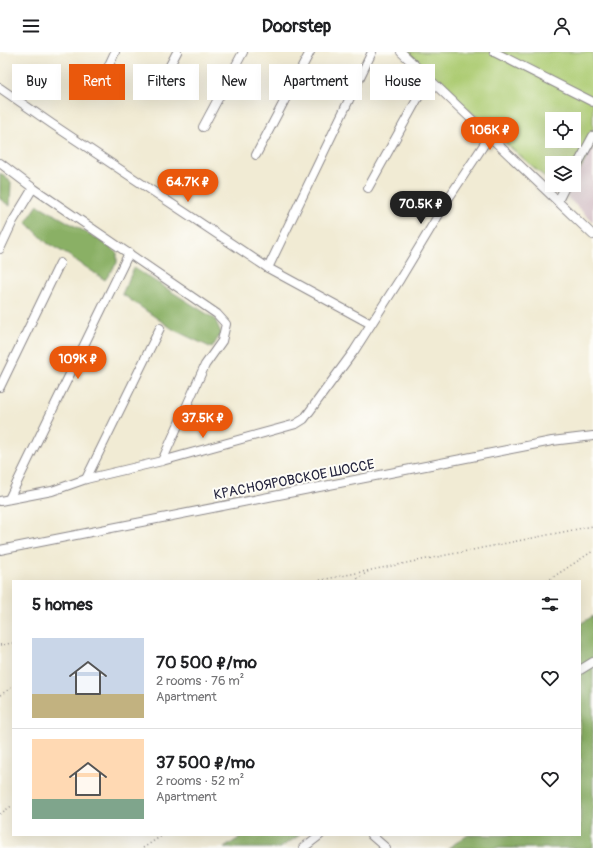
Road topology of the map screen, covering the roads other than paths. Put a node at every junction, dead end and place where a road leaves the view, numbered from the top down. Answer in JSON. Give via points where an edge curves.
{"nodes":[{"id":1,"x":115,"y":52,"type":"edge"},
{"id":2,"x":177,"y":52,"type":"edge"},
{"id":3,"x":243,"y":52,"type":"edge"},
{"id":4,"x":310,"y":52,"type":"edge"},
{"id":5,"x":372,"y":52,"type":"edge"},
{"id":6,"x":400,"y":52,"type":"edge"},
{"id":7,"x":494,"y":52,"type":"edge"},
{"id":8,"x":109,"y":64,"type":"edge"},
{"id":9,"x":171,"y":64,"type":"edge"},
{"id":10,"x":413,"y":64,"type":"edge"},
{"id":11,"x":435,"y":84,"type":"edge"},
{"id":12,"x":0,"y":88,"type":"edge"},
{"id":13,"x":417,"y":100,"type":"edge"},
{"id":14,"x":593,"y":102,"type":"edge"},
{"id":15,"x":203,"y":127,"type":"dead end"},
{"id":16,"x":593,"y":136,"type":"edge"},
{"id":17,"x":489,"y":137,"type":"junction"},
{"id":18,"x":256,"y":155,"type":"dead end"},
{"id":19,"x":581,"y":158,"type":"edge"},
{"id":20,"x":0,"y":163,"type":"edge"},
{"id":21,"x":34,"y":188,"type":"junction"},
{"id":22,"x":368,"y":188,"type":"dead end"},
{"id":23,"x":562,"y":192,"type":"edge"},
{"id":24,"x":558,"y":201,"type":"junction"},
{"id":25,"x":593,"y":235,"type":"edge"},
{"id":26,"x":0,"y":249,"type":"edge"},
{"id":27,"x":129,"y":253,"type":"junction"},
{"id":28,"x":60,"y":263,"type":"dead end"},
{"id":29,"x":268,"y":268,"type":"junction"},
{"id":30,"x":371,"y":324,"type":"junction"},
{"id":31,"x":160,"y":328,"type":"dead end"},
{"id":32,"x":0,"y":387,"type":"edge"},
{"id":33,"x":593,"y":436,"type":"edge"},
{"id":34,"x":162,"y":461,"type":"junction"},
{"id":35,"x":86,"y":479,"type":"junction"},
{"id":36,"x":9,"y":499,"type":"junction"},
{"id":37,"x":0,"y":500,"type":"edge"},
{"id":38,"x":0,"y":550,"type":"edge"},
{"id":39,"x":593,"y":662,"type":"edge"},
{"id":40,"x":581,"y":669,"type":"edge"},
{"id":41,"x":319,"y":836,"type":"edge"},
{"id":42,"x":372,"y":836,"type":"edge"},
{"id":43,"x":303,"y":848,"type":"edge"},
{"id":44,"x":386,"y":848,"type":"edge"}],
"edges":[{"from":1,"to":8,"type":"street"},
{"from":2,"to":9,"type":"street"},
{"from":3,"to":15,"type":"street"},
{"from":4,"to":18,"type":"street"},
{"from":5,"to":29,"type":"street"},
{"from":6,"to":10,"type":"street"},
{"from":7,"to":14,"type":"street"},
{"from":11,"to":17,"type":"street"},
{"from":12,"to":29,"type":"street"},
{"from":13,"to":22,"type":"street"},
{"from":16,"to":19,"type":"street"},
{"from":17,"to":24,"type":"street"},
{"from":17,"to":30,"type":"street"},
{"from":20,"to":21,"type":"street"},
{"from":21,"to":26,"type":"street","via":[[13,221]]},
{"from":21,"to":27,"type":"street"},
{"from":23,"to":24,"type":"street"},
{"from":24,"to":25,"type":"street"},
{"from":27,"to":34,"type":"street","via":[[217,314],[226,324],[222,342],[205,366]]},
{"from":27,"to":36,"type":"street"},
{"from":28,"to":32,"type":"street"},
{"from":29,"to":30,"type":"street"},
{"from":30,"to":34,"type":"street","via":[[354,352],[304,419],[296,424]]},
{"from":31,"to":35,"type":"street"},
{"from":33,"to":38,"type":"street","name":"КРАСНОЯРОВСКОЕ ШОССЕ","via":[[537,444]]},
{"from":34,"to":35,"type":"street"},
{"from":35,"to":36,"type":"street","via":[[52,491]]},
{"from":36,"to":37,"type":"street"},
{"from":39,"to":40,"type":"street"},
{"from":41,"to":43,"type":"street"},
{"from":42,"to":44,"type":"street"}]}
